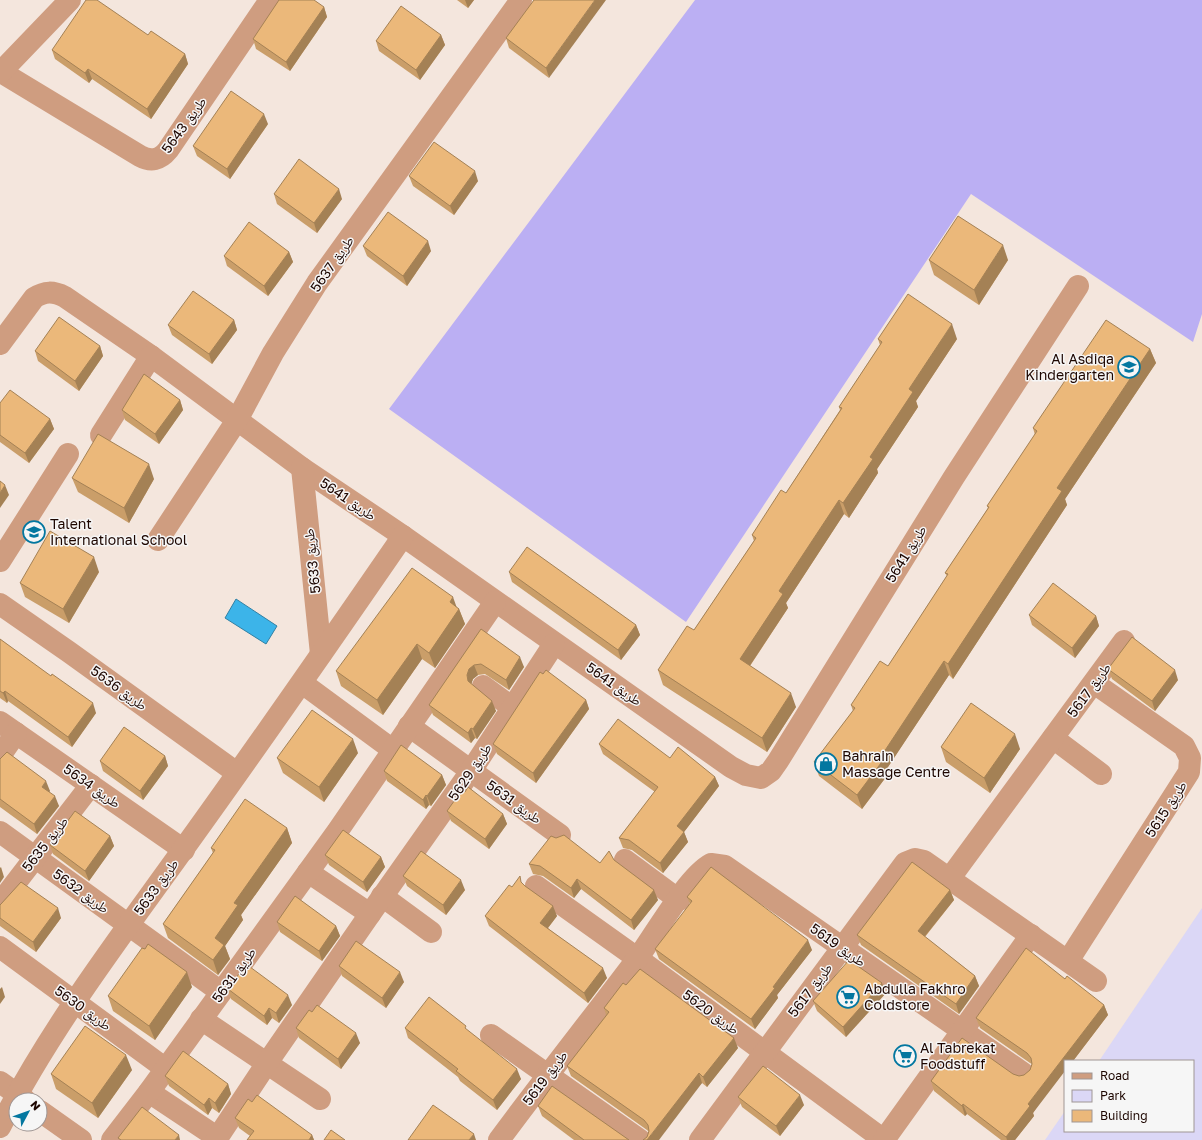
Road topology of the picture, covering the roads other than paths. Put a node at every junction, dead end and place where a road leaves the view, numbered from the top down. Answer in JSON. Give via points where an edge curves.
{"nodes":[{"id":1,"x":70,"y":0,"type":"edge"},
{"id":2,"x":270,"y":0,"type":"edge"},
{"id":3,"x":521,"y":0,"type":"edge"},
{"id":4,"x":0,"y":72,"type":"edge"},
{"id":5,"x":1078,"y":286,"type":"dead end"},
{"id":6,"x":0,"y":344,"type":"edge"},
{"id":7,"x":151,"y":356,"type":"junction"},
{"id":8,"x":237,"y":420,"type":"junction"},
{"id":9,"x":101,"y":435,"type":"edge"},
{"id":10,"x":68,"y":454,"type":"dead end"},
{"id":11,"x":302,"y":468,"type":"junction"},
{"id":12,"x":402,"y":536,"type":"junction"},
{"id":13,"x":158,"y":540,"type":"dead end"},
{"id":14,"x":0,"y":561,"type":"edge"},
{"id":15,"x":495,"y":602,"type":"junction"},
{"id":16,"x":0,"y":604,"type":"edge"},
{"id":17,"x":1124,"y":641,"type":"dead end"},
{"id":18,"x":554,"y":644,"type":"junction"},
{"id":19,"x":321,"y":654,"type":"junction"},
{"id":20,"x":302,"y":683,"type":"junction"},
{"id":21,"x":1094,"y":683,"type":"junction"},
{"id":22,"x":483,"y":686,"type":"dead end"},
{"id":23,"x":513,"y":708,"type":"junction"},
{"id":24,"x":409,"y":726,"type":"junction"},
{"id":25,"x":8,"y":728,"type":"edge"},
{"id":26,"x":1053,"y":738,"type":"junction"},
{"id":27,"x":393,"y":750,"type":"junction"},
{"id":28,"x":0,"y":756,"type":"edge"},
{"id":29,"x":471,"y":772,"type":"junction"},
{"id":30,"x":238,"y":773,"type":"junction"},
{"id":31,"x":1100,"y":774,"type":"dead end"},
{"id":32,"x":91,"y":785,"type":"junction"},
{"id":33,"x":0,"y":832,"type":"edge"},
{"id":34,"x":560,"y":835,"type":"edge"},
{"id":35,"x":184,"y":850,"type":"junction"},
{"id":36,"x":34,"y":856,"type":"junction"},
{"id":37,"x":625,"y":860,"type":"dead end"},
{"id":38,"x":308,"y":872,"type":"junction"},
{"id":39,"x":950,"y":878,"type":"junction"},
{"id":40,"x":536,"y":886,"type":"dead end"},
{"id":41,"x":382,"y":896,"type":"junction"},
{"id":42,"x":678,"y":900,"type":"junction"},
{"id":43,"x":0,"y":903,"type":"edge"},
{"id":44,"x":370,"y":914,"type":"junction"},
{"id":45,"x":128,"y":926,"type":"junction"},
{"id":46,"x":432,"y":932,"type":"dead end"},
{"id":47,"x":1031,"y":935,"type":"junction"},
{"id":48,"x":0,"y":947,"type":"edge"},
{"id":49,"x":842,"y":948,"type":"junction"},
{"id":50,"x":637,"y":958,"type":"junction"},
{"id":51,"x":1068,"y":961,"type":"junction"},
{"id":52,"x":1096,"y":981,"type":"dead end"},
{"id":53,"x":221,"y":992,"type":"junction"},
{"id":54,"x":75,"y":1003,"type":"junction"},
{"id":55,"x":201,"y":1019,"type":"junction"},
{"id":56,"x":961,"y":1030,"type":"junction"},
{"id":57,"x":491,"y":1034,"type":"dead end"},
{"id":58,"x":765,"y":1052,"type":"junction"},
{"id":59,"x":267,"y":1063,"type":"junction"},
{"id":60,"x":166,"y":1069,"type":"junction"},
{"id":61,"x":1023,"y":1073,"type":"dead end"},
{"id":62,"x":547,"y":1074,"type":"junction"},
{"id":63,"x":14,"y":1092,"type":"edge"},
{"id":64,"x":150,"y":1092,"type":"junction"},
{"id":65,"x":320,"y":1099,"type":"dead end"},
{"id":66,"x":8,"y":1107,"type":"edge"},
{"id":67,"x":48,"y":1117,"type":"edge"},
{"id":68,"x":0,"y":1126,"type":"edge"},
{"id":69,"x":217,"y":1139,"type":"edge"},
{"id":70,"x":81,"y":1140,"type":"edge"},
{"id":71,"x":112,"y":1140,"type":"edge"},
{"id":72,"x":499,"y":1140,"type":"edge"},
{"id":73,"x":640,"y":1140,"type":"edge"},
{"id":74,"x":700,"y":1140,"type":"edge"},
{"id":75,"x":884,"y":1140,"type":"edge"}],
"edges":[{"from":1,"to":4,"type":"street"},
{"from":2,"to":4,"type":"street","name":"طريق 5643","via":[[168,150],[155,160],[147,160]]},
{"from":3,"to":8,"type":"street","name":"طريق 5637","via":[[318,283],[273,353]]},
{"from":5,"to":18,"type":"street","name":"طريق 5641","via":[[954,477],[771,771],[761,778],[746,775],[731,767]]},
{"from":6,"to":7,"type":"street","name":"طريق 5641","via":[[34,298],[49,292],[64,297]]},
{"from":7,"to":8,"type":"street","name":"طريق 5641"},
{"from":7,"to":9,"type":"street"},
{"from":8,"to":11,"type":"street","name":"طريق 5641"},
{"from":8,"to":13,"type":"street","name":"طريق 5637"},
{"from":10,"to":14,"type":"street"},
{"from":11,"to":12,"type":"street","name":"طريق 5641"},
{"from":11,"to":19,"type":"street","name":"طريق 5633"},
{"from":12,"to":15,"type":"street","name":"طريق 5641"},
{"from":12,"to":19,"type":"street","name":"طريق 5633"},
{"from":15,"to":18,"type":"street","name":"طريق 5641"},
{"from":15,"to":24,"type":"street","name":"طريق 5631"},
{"from":16,"to":30,"type":"street","name":"طريق 5636"},
{"from":17,"to":21,"type":"street","name":"طريق 5617"},
{"from":18,"to":23,"type":"street","name":"طريق 5629"},
{"from":19,"to":20,"type":"street","name":"طريق 5633"},
{"from":20,"to":27,"type":"street"},
{"from":20,"to":30,"type":"street","name":"طريق 5633"},
{"from":21,"to":26,"type":"street","name":"طريق 5617"},
{"from":21,"to":51,"type":"street","name":"طريق 5615","via":[[1184,746],[1190,758],[1189,772]]},
{"from":22,"to":23,"type":"street"},
{"from":23,"to":29,"type":"street","name":"طريق 5629"},
{"from":24,"to":27,"type":"street","name":"طريق 5631"},
{"from":24,"to":29,"type":"street","name":"طريق 5631"},
{"from":25,"to":28,"type":"street"},
{"from":25,"to":32,"type":"street","name":"طريق 5634"},
{"from":26,"to":31,"type":"street"},
{"from":26,"to":39,"type":"street","name":"طريق 5617"},
{"from":27,"to":38,"type":"street","name":"طريق 5631"},
{"from":29,"to":34,"type":"street","name":"طريق 5631"},
{"from":29,"to":41,"type":"street","name":"طريق 5629"},
{"from":30,"to":35,"type":"street","name":"طريق 5633"},
{"from":32,"to":35,"type":"street","name":"طريق 5634"},
{"from":32,"to":36,"type":"street","name":"طريق 5635"},
{"from":33,"to":36,"type":"street","name":"طريق 5632"},
{"from":35,"to":45,"type":"street","name":"طريق 5633"},
{"from":36,"to":43,"type":"street","name":"طريق 5635"},
{"from":36,"to":45,"type":"street","name":"طريق 5632"},
{"from":37,"to":42,"type":"street"},
{"from":38,"to":44,"type":"street"},
{"from":38,"to":53,"type":"street","name":"طريق 5631"},
{"from":39,"to":47,"type":"street","name":"طريق 5617"},
{"from":39,"to":49,"type":"street","name":"طريق 5617","via":[[924,861],[915,859],[905,863]]},
{"from":40,"to":50,"type":"street","name":"طريق 5620"},
{"from":41,"to":44,"type":"street","name":"طريق 5629"},
{"from":41,"to":46,"type":"street"},
{"from":42,"to":49,"type":"street","name":"طريق 5619","via":[[705,867],[711,864],[725,866]]},
{"from":42,"to":50,"type":"street","name":"طريق 5619"},
{"from":44,"to":59,"type":"street","name":"طريق 5629"},
{"from":45,"to":53,"type":"street","name":"طريق 5632"},
{"from":45,"to":54,"type":"street","name":"طريق 5633"},
{"from":47,"to":51,"type":"street","name":"طريق 5617"},
{"from":47,"to":56,"type":"street"},
{"from":48,"to":54,"type":"street","name":"طريق 5630"},
{"from":49,"to":56,"type":"street","name":"طريق 5619"},
{"from":49,"to":58,"type":"street","name":"طريق 5617"},
{"from":50,"to":58,"type":"street","name":"طريق 5620"},
{"from":50,"to":62,"type":"street","name":"طريق 5619"},
{"from":51,"to":52,"type":"street","name":"طريق 5617"},
{"from":53,"to":55,"type":"street","name":"طريق 5631"},
{"from":54,"to":60,"type":"street","name":"طريق 5630"},
{"from":54,"to":63,"type":"street","name":"طريق 5633"},
{"from":55,"to":59,"type":"street"},
{"from":55,"to":60,"type":"street","name":"طريق 5631"},
{"from":56,"to":61,"type":"street","name":"طريق 5619"},
{"from":56,"to":75,"type":"street"},
{"from":57,"to":62,"type":"street"},
{"from":58,"to":74,"type":"street","name":"طريق 5617"},
{"from":58,"to":75,"type":"street","name":"طريق 5620"},
{"from":59,"to":65,"type":"street"},
{"from":59,"to":69,"type":"street","name":"طريق 5629"},
{"from":60,"to":64,"type":"street","name":"طريق 5631"},
{"from":62,"to":72,"type":"street","name":"طريق 5619"},
{"from":62,"to":73,"type":"street"},
{"from":64,"to":69,"type":"street"},
{"from":64,"to":71,"type":"street","name":"طريق 5631"},
{"from":66,"to":68,"type":"street","name":"طريق 5633"},
{"from":67,"to":70,"type":"street"}]}
